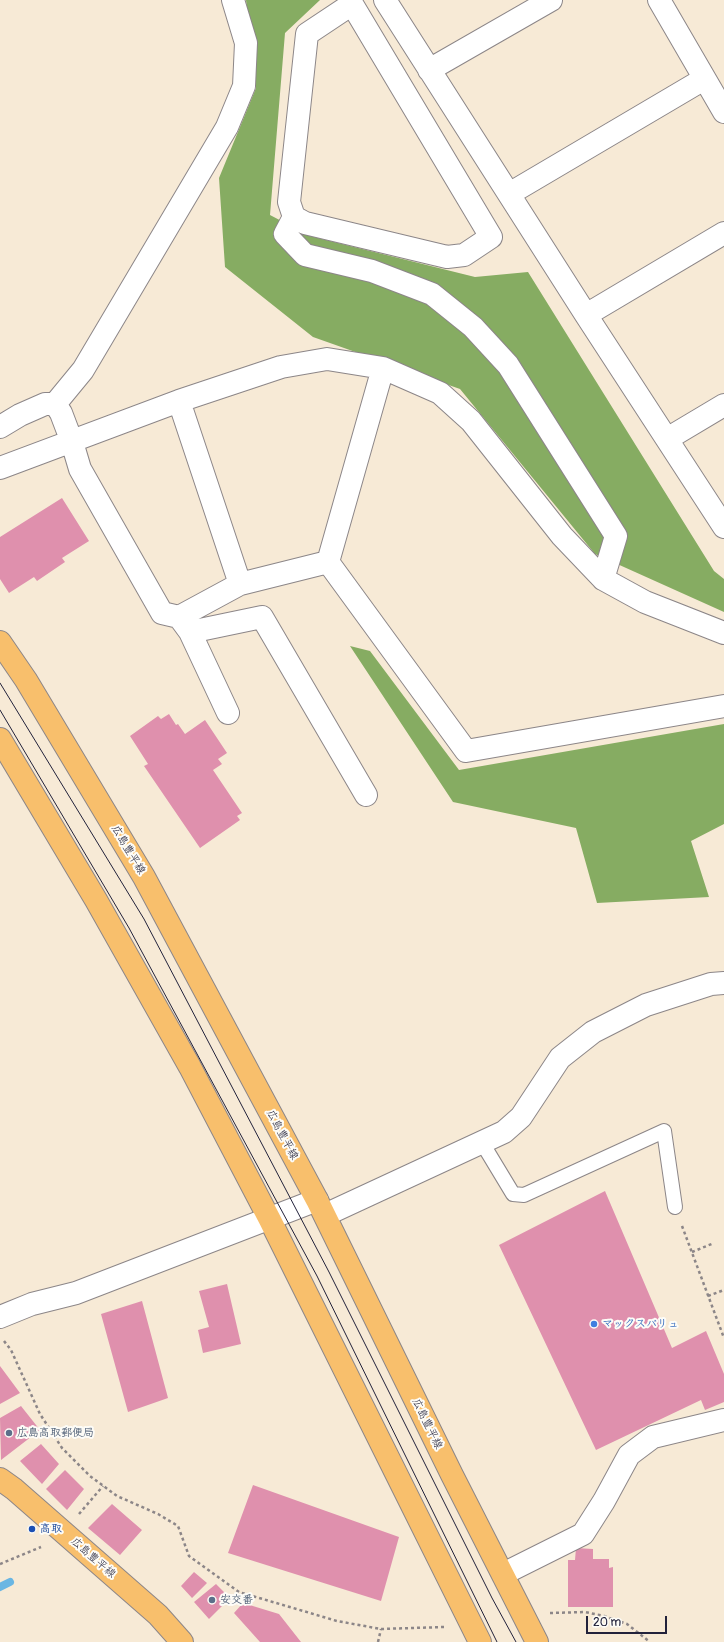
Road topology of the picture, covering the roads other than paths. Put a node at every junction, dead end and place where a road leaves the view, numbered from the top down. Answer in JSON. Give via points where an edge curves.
{"nodes":[{"id":1,"x":234,"y":0,"type":"edge"},
{"id":2,"x":385,"y":0,"type":"edge"},
{"id":3,"x":551,"y":0,"type":"edge"},
{"id":4,"x":659,"y":0,"type":"edge"},
{"id":5,"x":429,"y":70,"type":"junction"},
{"id":6,"x":704,"y":79,"type":"junction"},
{"id":7,"x":724,"y":112,"type":"edge"},
{"id":8,"x":509,"y":194,"type":"junction"},
{"id":9,"x":294,"y":217,"type":"junction"},
{"id":10,"x":724,"y":233,"type":"edge"},
{"id":11,"x":586,"y":315,"type":"junction"},
{"id":12,"x":383,"y":368,"type":"junction"},
{"id":13,"x":179,"y":401,"type":"junction"},
{"id":14,"x":55,"y":404,"type":"junction"},
{"id":15,"x":724,"y":405,"type":"edge"},
{"id":16,"x":0,"y":427,"type":"edge"},
{"id":17,"x":667,"y":439,"type":"junction"},
{"id":18,"x":72,"y":442,"type":"junction"},
{"id":19,"x":0,"y":468,"type":"edge"},
{"id":20,"x":724,"y":527,"type":"edge"},
{"id":21,"x":328,"y":562,"type":"junction"},
{"id":22,"x":603,"y":579,"type":"junction"},
{"id":23,"x":240,"y":584,"type":"junction"},
{"id":24,"x":184,"y":625,"type":"junction"},
{"id":25,"x":724,"y":633,"type":"edge"},
{"id":26,"x":0,"y":642,"type":"edge"},
{"id":27,"x":724,"y":706,"type":"edge"},
{"id":28,"x":228,"y":713,"type":"dead end"},
{"id":29,"x":0,"y":739,"type":"edge"},
{"id":30,"x":366,"y":795,"type":"dead end"},
{"id":31,"x":724,"y":983,"type":"edge"},
{"id":32,"x":481,"y":1141,"type":"junction"},
{"id":33,"x":675,"y":1207,"type":"road end"},
{"id":34,"x":321,"y":1208,"type":"junction"},
{"id":35,"x":270,"y":1220,"type":"junction"},
{"id":36,"x":0,"y":1317,"type":"edge"},
{"id":37,"x":724,"y":1420,"type":"edge"},
{"id":38,"x":0,"y":1478,"type":"edge"},
{"id":39,"x":503,"y":1574,"type":"junction"},
{"id":40,"x":182,"y":1642,"type":"edge"},
{"id":41,"x":480,"y":1642,"type":"edge"},
{"id":42,"x":538,"y":1642,"type":"edge"}],
"edges":[{"from":1,"to":14,"type":"street","via":[[246,43],[244,86],[227,127],[83,370]]},
{"from":2,"to":5,"type":"street"},
{"from":3,"to":5,"type":"street"},
{"from":4,"to":6,"type":"street"},
{"from":5,"to":8,"type":"street"},
{"from":6,"to":7,"type":"street"},
{"from":6,"to":8,"type":"street"},
{"from":8,"to":11,"type":"street"},
{"from":9,"to":9,"type":"street","via":[[289,202],[307,34],[352,4],[491,237],[464,255],[447,257],[305,223]]},
{"from":9,"to":22,"type":"street","via":[[285,234],[305,255],[372,271],[432,294],[473,327],[508,365],[616,536]]},
{"from":10,"to":11,"type":"street"},
{"from":11,"to":17,"type":"street"},
{"from":12,"to":13,"type":"street","via":[[327,359],[281,367]]},
{"from":12,"to":21,"type":"street"},
{"from":12,"to":22,"type":"street","via":[[440,393],[471,421],[562,536]]},
{"from":13,"to":18,"type":"street"},
{"from":13,"to":23,"type":"street"},
{"from":14,"to":16,"type":"street","via":[[45,404]]},
{"from":14,"to":18,"type":"street"},
{"from":15,"to":17,"type":"street"},
{"from":17,"to":20,"type":"street"},
{"from":18,"to":19,"type":"street"},
{"from":18,"to":24,"type":"street","via":[[80,469],[162,613]]},
{"from":21,"to":23,"type":"street"},
{"from":21,"to":27,"type":"street","via":[[466,751]]},
{"from":22,"to":25,"type":"street","via":[[645,602]]},
{"from":23,"to":24,"type":"street"},
{"from":24,"to":28,"type":"street"},
{"from":24,"to":30,"type":"street","via":[[262,617]]},
{"from":26,"to":34,"type":"main road","name":"広島豊平線","via":[[26,680],[144,877]]},
{"from":29,"to":35,"type":"main road","via":[[96,900],[186,1060]]},
{"from":31,"to":32,"type":"street","via":[[711,984],[646,1005],[593,1032],[560,1058],[521,1117],[504,1132]]},
{"from":32,"to":33,"type":"lane","via":[[513,1194],[524,1194],[664,1131]]},
{"from":32,"to":34,"type":"street"},
{"from":34,"to":35,"type":"street"},
{"from":34,"to":39,"type":"main road","name":"広島豊平線"},
{"from":35,"to":36,"type":"street","via":[[76,1293],[32,1304]]},
{"from":35,"to":41,"type":"main road"},
{"from":37,"to":39,"type":"street","via":[[653,1436],[629,1455],[583,1534]]},
{"from":38,"to":40,"type":"main road","name":"広島豊平線","via":[[14,1489],[56,1538],[158,1614]]},
{"from":39,"to":42,"type":"main road","name":"広島豊平線"}]}
